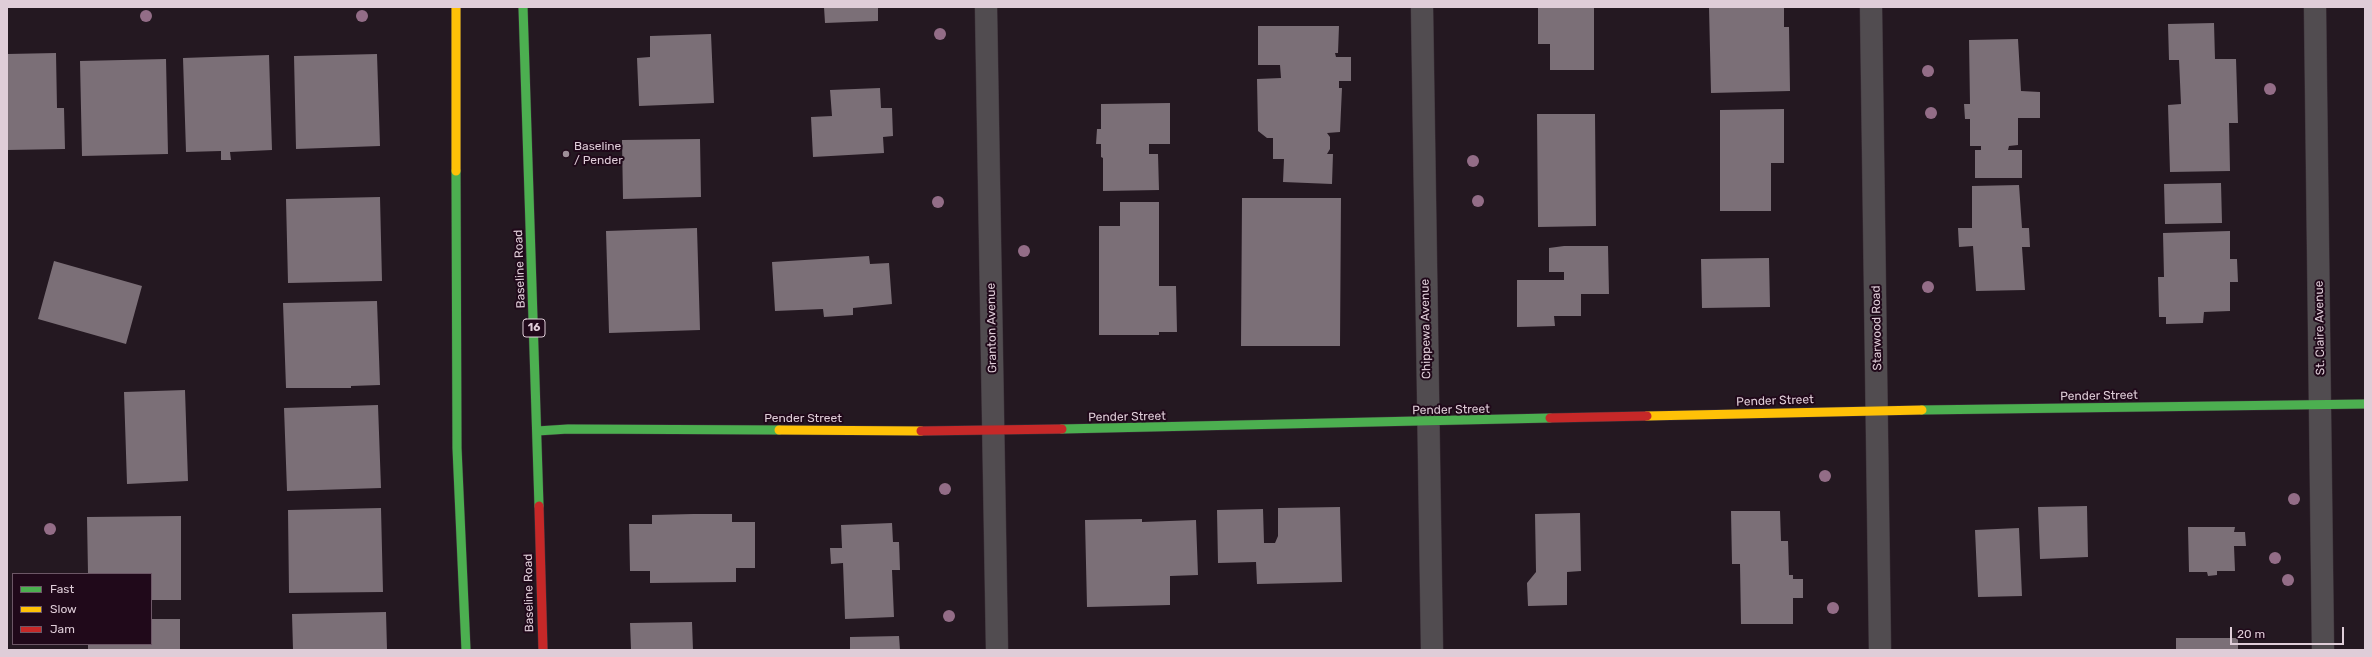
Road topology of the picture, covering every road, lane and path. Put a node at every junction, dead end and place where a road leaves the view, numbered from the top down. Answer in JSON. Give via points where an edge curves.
{"nodes":[{"id":1,"x":456,"y":7,"type":"edge"},
{"id":2,"x":523,"y":7,"type":"edge"},
{"id":3,"x":986,"y":7,"type":"edge"},
{"id":4,"x":1422,"y":7,"type":"edge"},
{"id":5,"x":1871,"y":7,"type":"edge"},
{"id":6,"x":2315,"y":7,"type":"edge"},
{"id":7,"x":2365,"y":404,"type":"edge"},
{"id":8,"x":2321,"y":405,"type":"junction"},
{"id":9,"x":1878,"y":411,"type":"junction"},
{"id":10,"x":1427,"y":423,"type":"junction"},
{"id":11,"x":538,"y":431,"type":"junction"},
{"id":12,"x":994,"y":431,"type":"junction"},
{"id":13,"x":466,"y":650,"type":"edge"},
{"id":14,"x":543,"y":650,"type":"edge"},
{"id":15,"x":997,"y":650,"type":"edge"},
{"id":16,"x":1432,"y":650,"type":"edge"},
{"id":17,"x":1880,"y":650,"type":"edge"},
{"id":18,"x":2324,"y":650,"type":"edge"}],
"edges":[{"from":1,"to":13,"type":"street","via":[[457,448]]},
{"from":2,"to":11,"type":"street","name":"Baseline Road","number":"16"},
{"from":3,"to":12,"type":"street","name":"Granton Avenue"},
{"from":4,"to":10,"type":"street","name":"Chippewa Avenue"},
{"from":5,"to":9,"type":"street","name":"Starwood Road"},
{"from":6,"to":8,"type":"street","name":"St. Claire Avenue"},
{"from":7,"to":8,"type":"street","name":"Pender Street"},
{"from":8,"to":9,"type":"street","name":"Pender Street"},
{"from":8,"to":18,"type":"street","name":"St. Claire Avenue"},
{"from":9,"to":10,"type":"street","name":"Pender Street"},
{"from":9,"to":17,"type":"street","name":"Starwood Road"},
{"from":10,"to":12,"type":"street","name":"Pender Street"},
{"from":10,"to":16,"type":"street","name":"Chippewa Avenue"},
{"from":11,"to":12,"type":"street","name":"Pender Street"},
{"from":11,"to":14,"type":"street","name":"Baseline Road","number":"16"},
{"from":12,"to":15,"type":"street","name":"Granton Avenue"}]}
